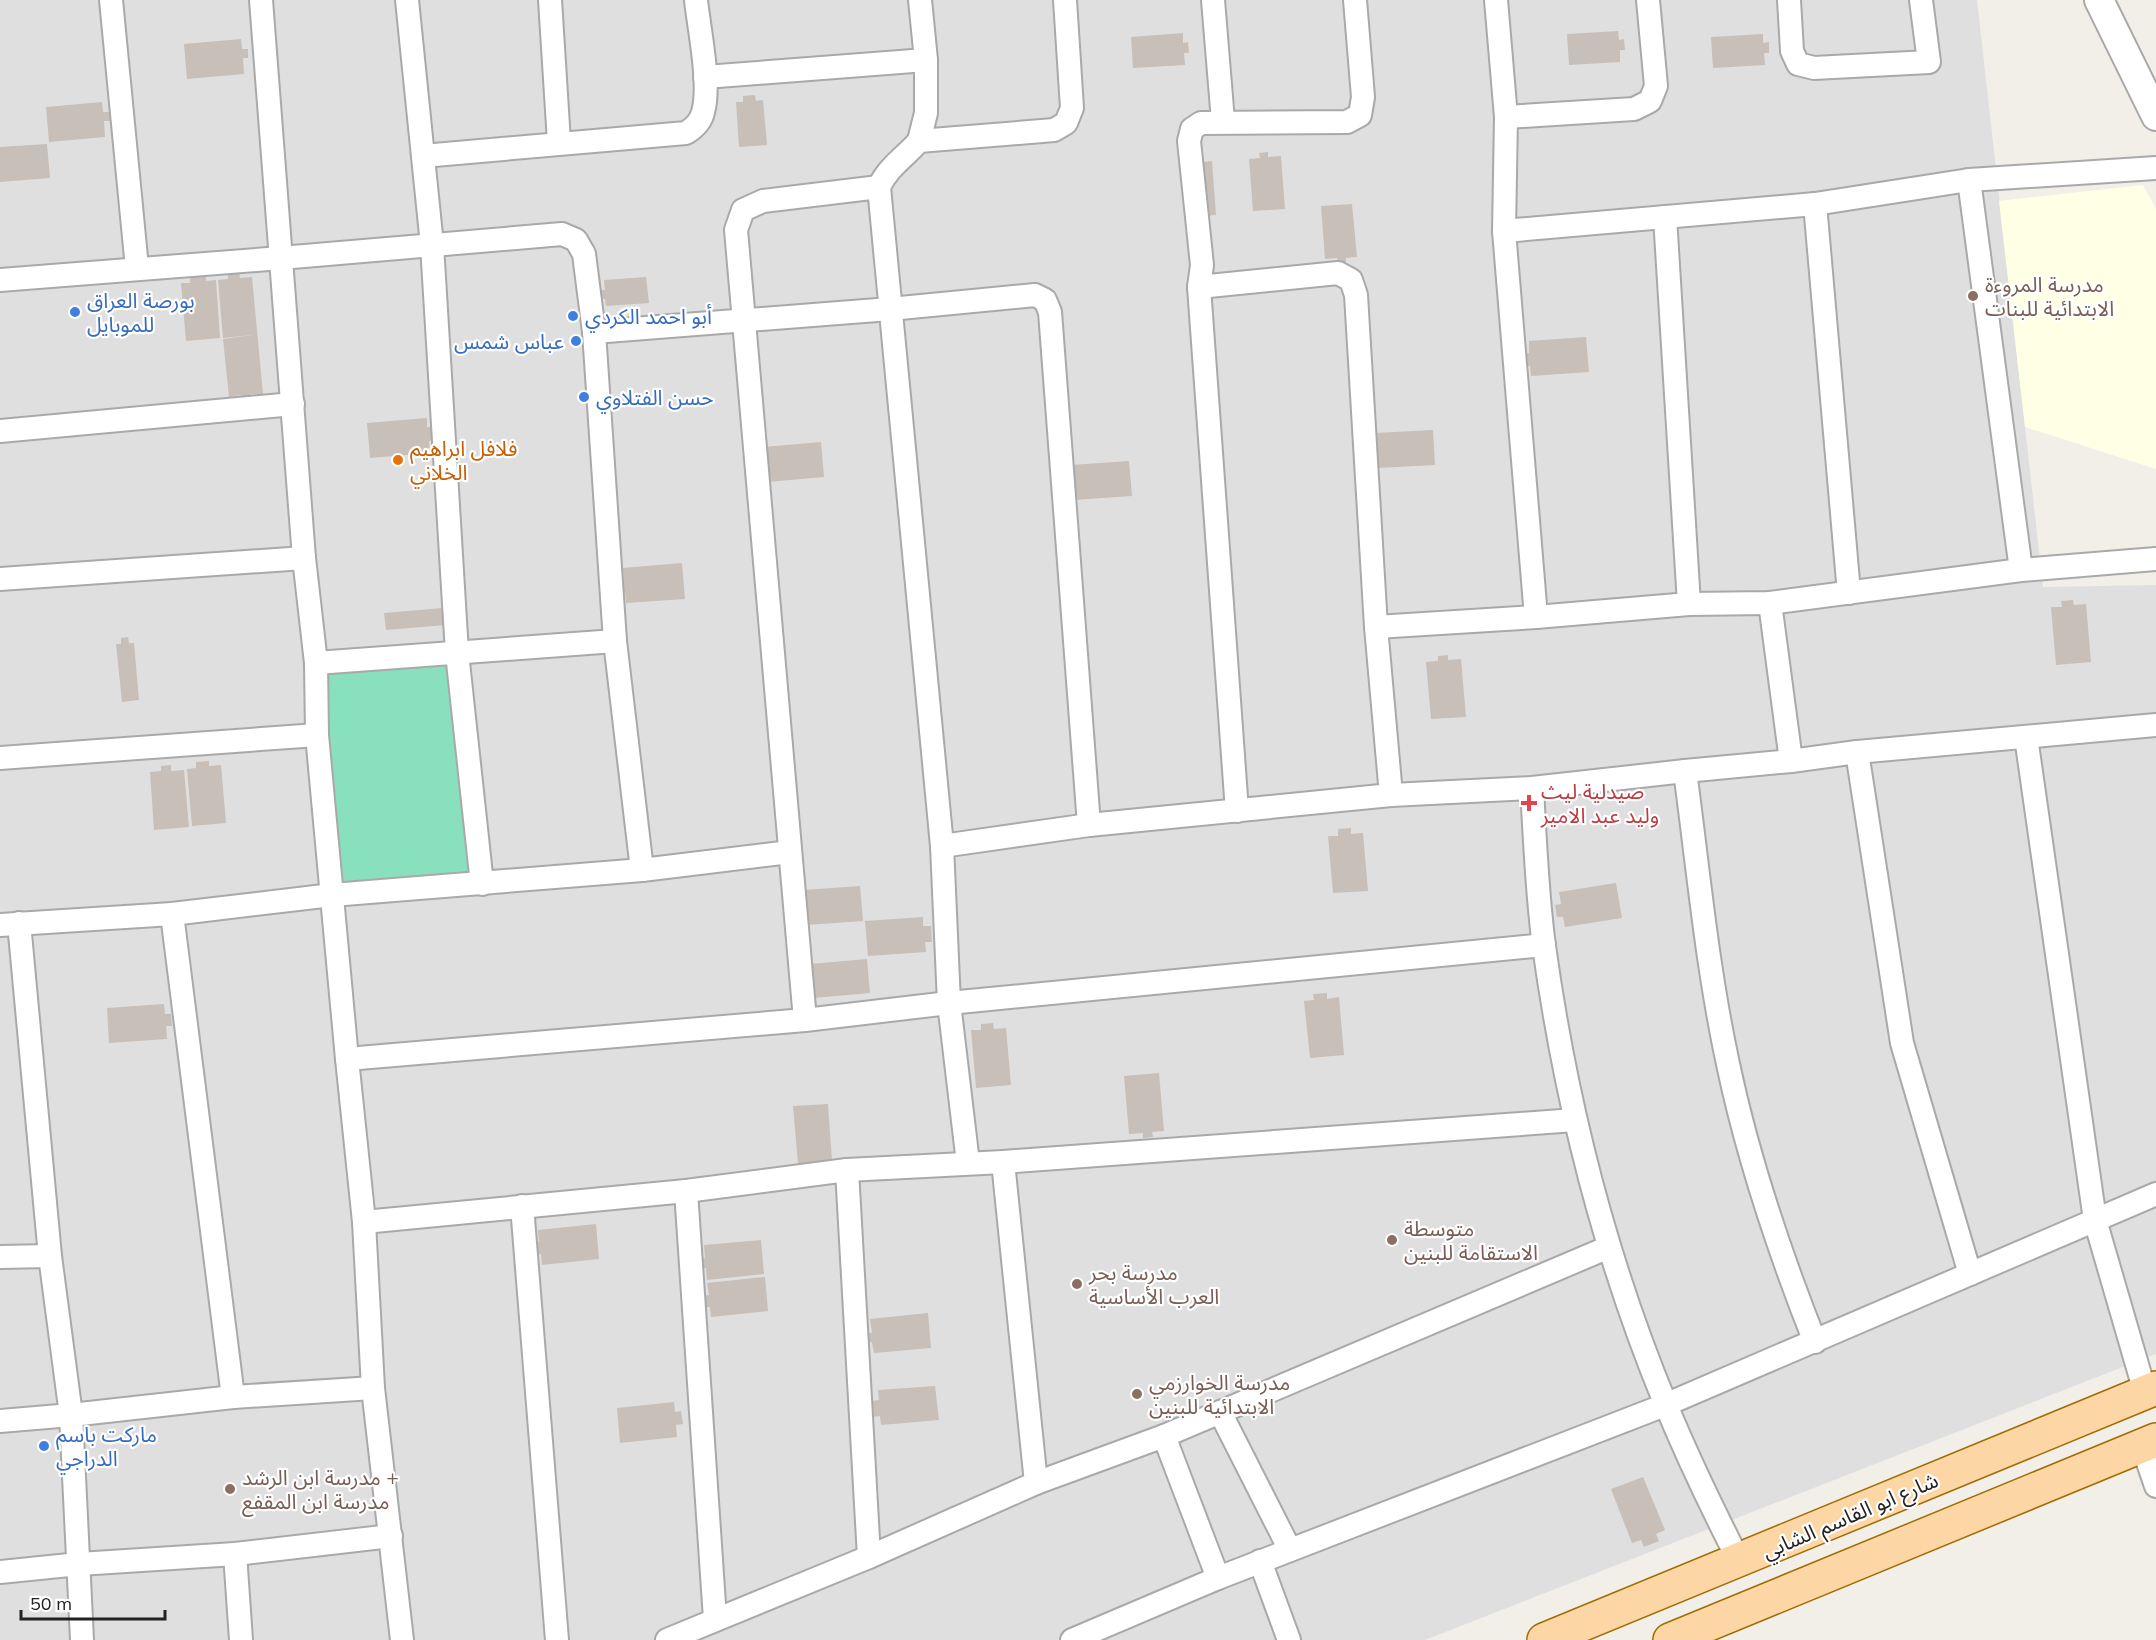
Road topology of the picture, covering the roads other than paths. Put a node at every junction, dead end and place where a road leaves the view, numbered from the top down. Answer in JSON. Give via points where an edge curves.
{"nodes":[{"id":1,"x":111,"y":0,"type":"edge"},
{"id":2,"x":261,"y":0,"type":"edge"},
{"id":3,"x":407,"y":0,"type":"edge"},
{"id":4,"x":550,"y":0,"type":"edge"},
{"id":5,"x":696,"y":0,"type":"edge"},
{"id":6,"x":920,"y":0,"type":"edge"},
{"id":7,"x":1065,"y":0,"type":"edge"},
{"id":8,"x":1213,"y":0,"type":"edge"},
{"id":9,"x":1355,"y":0,"type":"edge"},
{"id":10,"x":1496,"y":0,"type":"edge"},
{"id":11,"x":1648,"y":0,"type":"edge"},
{"id":12,"x":1789,"y":0,"type":"edge"},
{"id":13,"x":1921,"y":0,"type":"edge"},
{"id":14,"x":2099,"y":0,"type":"edge"},
{"id":15,"x":926,"y":60,"type":"junction"},
{"id":16,"x":705,"y":77,"type":"junction"},
{"id":17,"x":2156,"y":116,"type":"edge"},
{"id":18,"x":1506,"y":117,"type":"junction"},
{"id":19,"x":1222,"y":121,"type":"junction"},
{"id":20,"x":920,"y":141,"type":"junction"},
{"id":21,"x":559,"y":142,"type":"junction"},
{"id":22,"x":423,"y":156,"type":"junction"},
{"id":23,"x":2156,"y":168,"type":"edge"},
{"id":24,"x":1969,"y":180,"type":"junction"},
{"id":25,"x":879,"y":187,"type":"junction"},
{"id":26,"x":1815,"y":204,"type":"junction"},
{"id":27,"x":1665,"y":217,"type":"junction"},
{"id":28,"x":1504,"y":231,"type":"junction"},
{"id":29,"x":432,"y":245,"type":"junction"},
{"id":30,"x":281,"y":258,"type":"junction"},
{"id":31,"x":137,"y":268,"type":"junction"},
{"id":32,"x":0,"y":280,"type":"edge"},
{"id":33,"x":1199,"y":287,"type":"junction"},
{"id":34,"x":890,"y":309,"type":"junction"},
{"id":35,"x":744,"y":321,"type":"junction"},
{"id":36,"x":594,"y":332,"type":"junction"},
{"id":37,"x":293,"y":404,"type":"junction"},
{"id":38,"x":0,"y":431,"type":"edge"},
{"id":39,"x":304,"y":558,"type":"junction"},
{"id":40,"x":2156,"y":559,"type":"edge"},
{"id":41,"x":2021,"y":570,"type":"junction"},
{"id":42,"x":0,"y":579,"type":"edge"},
{"id":43,"x":1849,"y":593,"type":"junction"},
{"id":44,"x":1689,"y":603,"type":"junction"},
{"id":45,"x":1770,"y":603,"type":"junction"},
{"id":46,"x":1536,"y":617,"type":"junction"},
{"id":47,"x":1376,"y":627,"type":"junction"},
{"id":48,"x":615,"y":641,"type":"junction"},
{"id":49,"x":457,"y":653,"type":"junction"},
{"id":50,"x":316,"y":663,"type":"junction"},
{"id":51,"x":2156,"y":725,"type":"edge"},
{"id":52,"x":317,"y":735,"type":"junction"},
{"id":53,"x":2026,"y":737,"type":"junction"},
{"id":54,"x":1857,"y":752,"type":"junction"},
{"id":55,"x":0,"y":758,"type":"edge"},
{"id":56,"x":1791,"y":761,"type":"junction"},
{"id":57,"x":1685,"y":771,"type":"junction"},
{"id":58,"x":1532,"y":788,"type":"junction"},
{"id":59,"x":1392,"y":795,"type":"junction"},
{"id":60,"x":1238,"y":811,"type":"junction"},
{"id":61,"x":1089,"y":825,"type":"junction"},
{"id":62,"x":942,"y":846,"type":"junction"},
{"id":63,"x":790,"y":852,"type":"junction"},
{"id":64,"x":642,"y":870,"type":"junction"},
{"id":65,"x":482,"y":884,"type":"junction"},
{"id":66,"x":332,"y":895,"type":"junction"},
{"id":67,"x":172,"y":914,"type":"junction"},
{"id":68,"x":10,"y":924,"type":"edge"},
{"id":69,"x":1544,"y":945,"type":"junction"},
{"id":70,"x":949,"y":1003,"type":"junction"},
{"id":71,"x":805,"y":1020,"type":"junction"},
{"id":72,"x":346,"y":1059,"type":"junction"},
{"id":73,"x":1575,"y":1120,"type":"junction"},
{"id":74,"x":1003,"y":1162,"type":"junction"},
{"id":75,"x":968,"y":1163,"type":"junction"},
{"id":76,"x":847,"y":1170,"type":"junction"},
{"id":77,"x":686,"y":1191,"type":"junction"},
{"id":78,"x":2156,"y":1194,"type":"edge"},
{"id":79,"x":522,"y":1206,"type":"junction"},
{"id":80,"x":2095,"y":1220,"type":"junction"},
{"id":81,"x":364,"y":1221,"type":"junction"},
{"id":82,"x":1609,"y":1247,"type":"junction"},
{"id":83,"x":50,"y":1256,"type":"junction"},
{"id":84,"x":0,"y":1257,"type":"edge"},
{"id":85,"x":1970,"y":1274,"type":"junction"},
{"id":86,"x":1815,"y":1342,"type":"junction"},
{"id":87,"x":373,"y":1388,"type":"junction"},
{"id":88,"x":2150,"y":1390,"type":"edge"},
{"id":89,"x":233,"y":1397,"type":"junction"},
{"id":90,"x":1665,"y":1405,"type":"junction"},
{"id":91,"x":1220,"y":1412,"type":"junction"},
{"id":92,"x":71,"y":1415,"type":"junction"},
{"id":93,"x":0,"y":1421,"type":"edge"},
{"id":94,"x":1164,"y":1436,"type":"junction"},
{"id":95,"x":2149,"y":1443,"type":"edge"},
{"id":96,"x":1036,"y":1483,"type":"junction"},
{"id":97,"x":2156,"y":1486,"type":"edge"},
{"id":98,"x":391,"y":1536,"type":"junction"},
{"id":99,"x":1290,"y":1550,"type":"junction"},
{"id":100,"x":235,"y":1554,"type":"junction"},
{"id":101,"x":869,"y":1557,"type":"junction"},
{"id":102,"x":1739,"y":1561,"type":"junction"},
{"id":103,"x":1260,"y":1562,"type":"junction"},
{"id":104,"x":79,"y":1564,"type":"junction"},
{"id":105,"x":0,"y":1572,"type":"edge"},
{"id":106,"x":1218,"y":1578,"type":"junction"},
{"id":107,"x":715,"y":1619,"type":"junction"},
{"id":108,"x":82,"y":1640,"type":"edge"},
{"id":109,"x":241,"y":1640,"type":"edge"},
{"id":110,"x":402,"y":1640,"type":"edge"},
{"id":111,"x":558,"y":1640,"type":"edge"},
{"id":112,"x":667,"y":1640,"type":"edge"},
{"id":113,"x":1072,"y":1640,"type":"edge"},
{"id":114,"x":1289,"y":1640,"type":"edge"},
{"id":115,"x":1544,"y":1640,"type":"edge"},
{"id":116,"x":1670,"y":1640,"type":"edge"}],
"edges":[{"from":1,"to":31,"type":"street"},
{"from":2,"to":30,"type":"street"},
{"from":3,"to":22,"type":"street"},
{"from":4,"to":21,"type":"street"},
{"from":5,"to":16,"type":"street"},
{"from":6,"to":15,"type":"street"},
{"from":7,"to":20,"type":"street","via":[[1072,108],[1066,123],[1054,130]]},
{"from":8,"to":19,"type":"street"},
{"from":9,"to":19,"type":"street","via":[[1363,97],[1360,115],[1347,122]]},
{"from":10,"to":18,"type":"street"},
{"from":11,"to":18,"type":"street","via":[[1656,86],[1650,101],[1634,109]]},
{"from":12,"to":13,"type":"street","via":[[1792,51],[1798,63],[1814,68],[1929,62]]},
{"from":14,"to":17,"type":"street"},
{"from":15,"to":16,"type":"street"},
{"from":15,"to":20,"type":"street","via":[[926,112]]},
{"from":16,"to":21,"type":"street","via":[[704,112],[696,127],[686,133]]},
{"from":18,"to":28,"type":"street"},
{"from":19,"to":33,"type":"street","via":[[1201,123],[1192,129],[1188,141],[1202,265]]},
{"from":20,"to":25,"type":"street","via":[[891,167]]},
{"from":21,"to":22,"type":"street"},
{"from":22,"to":29,"type":"street"},
{"from":23,"to":24,"type":"street"},
{"from":24,"to":26,"type":"street"},
{"from":24,"to":41,"type":"street"},
{"from":25,"to":34,"type":"street"},
{"from":25,"to":35,"type":"street","via":[[763,201],[743,210],[736,230]]},
{"from":26,"to":27,"type":"street"},
{"from":26,"to":43,"type":"street"},
{"from":27,"to":28,"type":"street"},
{"from":27,"to":44,"type":"street"},
{"from":28,"to":46,"type":"street"},
{"from":29,"to":30,"type":"street"},
{"from":29,"to":36,"type":"street","via":[[562,234],[576,240],[584,254]]},
{"from":29,"to":49,"type":"street"},
{"from":30,"to":31,"type":"street"},
{"from":30,"to":37,"type":"street"},
{"from":31,"to":32,"type":"street"},
{"from":33,"to":47,"type":"street","via":[[1338,273],[1351,280],[1356,295]]},
{"from":33,"to":60,"type":"street"},
{"from":34,"to":35,"type":"street"},
{"from":34,"to":61,"type":"street","via":[[1035,295],[1046,300],[1052,336]]},
{"from":34,"to":62,"type":"street"},
{"from":35,"to":36,"type":"street"},
{"from":35,"to":63,"type":"street"},
{"from":36,"to":48,"type":"street"},
{"from":37,"to":38,"type":"street"},
{"from":37,"to":39,"type":"street"},
{"from":39,"to":42,"type":"street"},
{"from":39,"to":50,"type":"street"},
{"from":40,"to":41,"type":"street"},
{"from":41,"to":43,"type":"street"},
{"from":43,"to":45,"type":"street"},
{"from":44,"to":45,"type":"street"},
{"from":44,"to":46,"type":"street"},
{"from":45,"to":56,"type":"street"},
{"from":46,"to":47,"type":"street"},
{"from":47,"to":59,"type":"street"},
{"from":48,"to":49,"type":"street"},
{"from":48,"to":64,"type":"street"},
{"from":49,"to":50,"type":"street"},
{"from":49,"to":65,"type":"street"},
{"from":50,"to":52,"type":"street"},
{"from":51,"to":53,"type":"street"},
{"from":52,"to":55,"type":"street"},
{"from":52,"to":66,"type":"street"},
{"from":53,"to":54,"type":"street"},
{"from":53,"to":80,"type":"street"},
{"from":54,"to":56,"type":"street"},
{"from":54,"to":85,"type":"street","via":[[1902,1043]]},
{"from":56,"to":57,"type":"street"},
{"from":57,"to":58,"type":"street"},
{"from":57,"to":86,"type":"street","via":[[1714,993],[1728,1064],[1765,1205]]},
{"from":58,"to":59,"type":"street"},
{"from":58,"to":69,"type":"street"},
{"from":59,"to":60,"type":"street"},
{"from":60,"to":61,"type":"street"},
{"from":61,"to":62,"type":"street"},
{"from":62,"to":70,"type":"street"},
{"from":63,"to":64,"type":"street"},
{"from":63,"to":71,"type":"street"},
{"from":64,"to":65,"type":"street"},
{"from":65,"to":66,"type":"street"},
{"from":66,"to":67,"type":"street"},
{"from":66,"to":72,"type":"street"},
{"from":67,"to":68,"type":"street"},
{"from":67,"to":89,"type":"street"},
{"from":68,"to":83,"type":"street"},
{"from":69,"to":70,"type":"street"},
{"from":69,"to":73,"type":"street"},
{"from":70,"to":71,"type":"street"},
{"from":70,"to":75,"type":"street"},
{"from":71,"to":72,"type":"street"},
{"from":72,"to":81,"type":"street"},
{"from":73,"to":74,"type":"street"},
{"from":73,"to":82,"type":"street"},
{"from":74,"to":75,"type":"street"},
{"from":74,"to":96,"type":"street"},
{"from":75,"to":76,"type":"street"},
{"from":76,"to":77,"type":"street"},
{"from":76,"to":101,"type":"street"},
{"from":77,"to":79,"type":"street"},
{"from":77,"to":107,"type":"street"},
{"from":78,"to":80,"type":"street"},
{"from":79,"to":81,"type":"street"},
{"from":79,"to":111,"type":"street"},
{"from":80,"to":85,"type":"street"},
{"from":80,"to":88,"type":"street"},
{"from":81,"to":87,"type":"street"},
{"from":82,"to":90,"type":"street"},
{"from":82,"to":91,"type":"street"},
{"from":83,"to":84,"type":"street"},
{"from":83,"to":92,"type":"street"},
{"from":85,"to":86,"type":"street"},
{"from":86,"to":90,"type":"street"},
{"from":87,"to":89,"type":"street"},
{"from":87,"to":98,"type":"street"},
{"from":88,"to":102,"type":"main road","name":"شارع ابو القاسم الشابي"},
{"from":89,"to":92,"type":"street"},
{"from":90,"to":99,"type":"street"},
{"from":90,"to":102,"type":"street"},
{"from":91,"to":94,"type":"street"},
{"from":91,"to":99,"type":"street"},
{"from":92,"to":93,"type":"street"},
{"from":92,"to":104,"type":"street"},
{"from":94,"to":96,"type":"street"},
{"from":94,"to":106,"type":"street"},
{"from":95,"to":97,"type":"street"},
{"from":95,"to":116,"type":"main road"},
{"from":96,"to":101,"type":"street"},
{"from":98,"to":100,"type":"street"},
{"from":98,"to":110,"type":"street"},
{"from":99,"to":103,"type":"street"},
{"from":100,"to":104,"type":"street"},
{"from":100,"to":109,"type":"street"},
{"from":101,"to":107,"type":"street"},
{"from":102,"to":115,"type":"main road","name":"شارع ابو القاسم الشابي"},
{"from":103,"to":106,"type":"street"},
{"from":103,"to":114,"type":"street"},
{"from":104,"to":105,"type":"street"},
{"from":104,"to":108,"type":"street"},
{"from":106,"to":113,"type":"street"},
{"from":107,"to":112,"type":"street"}]}
